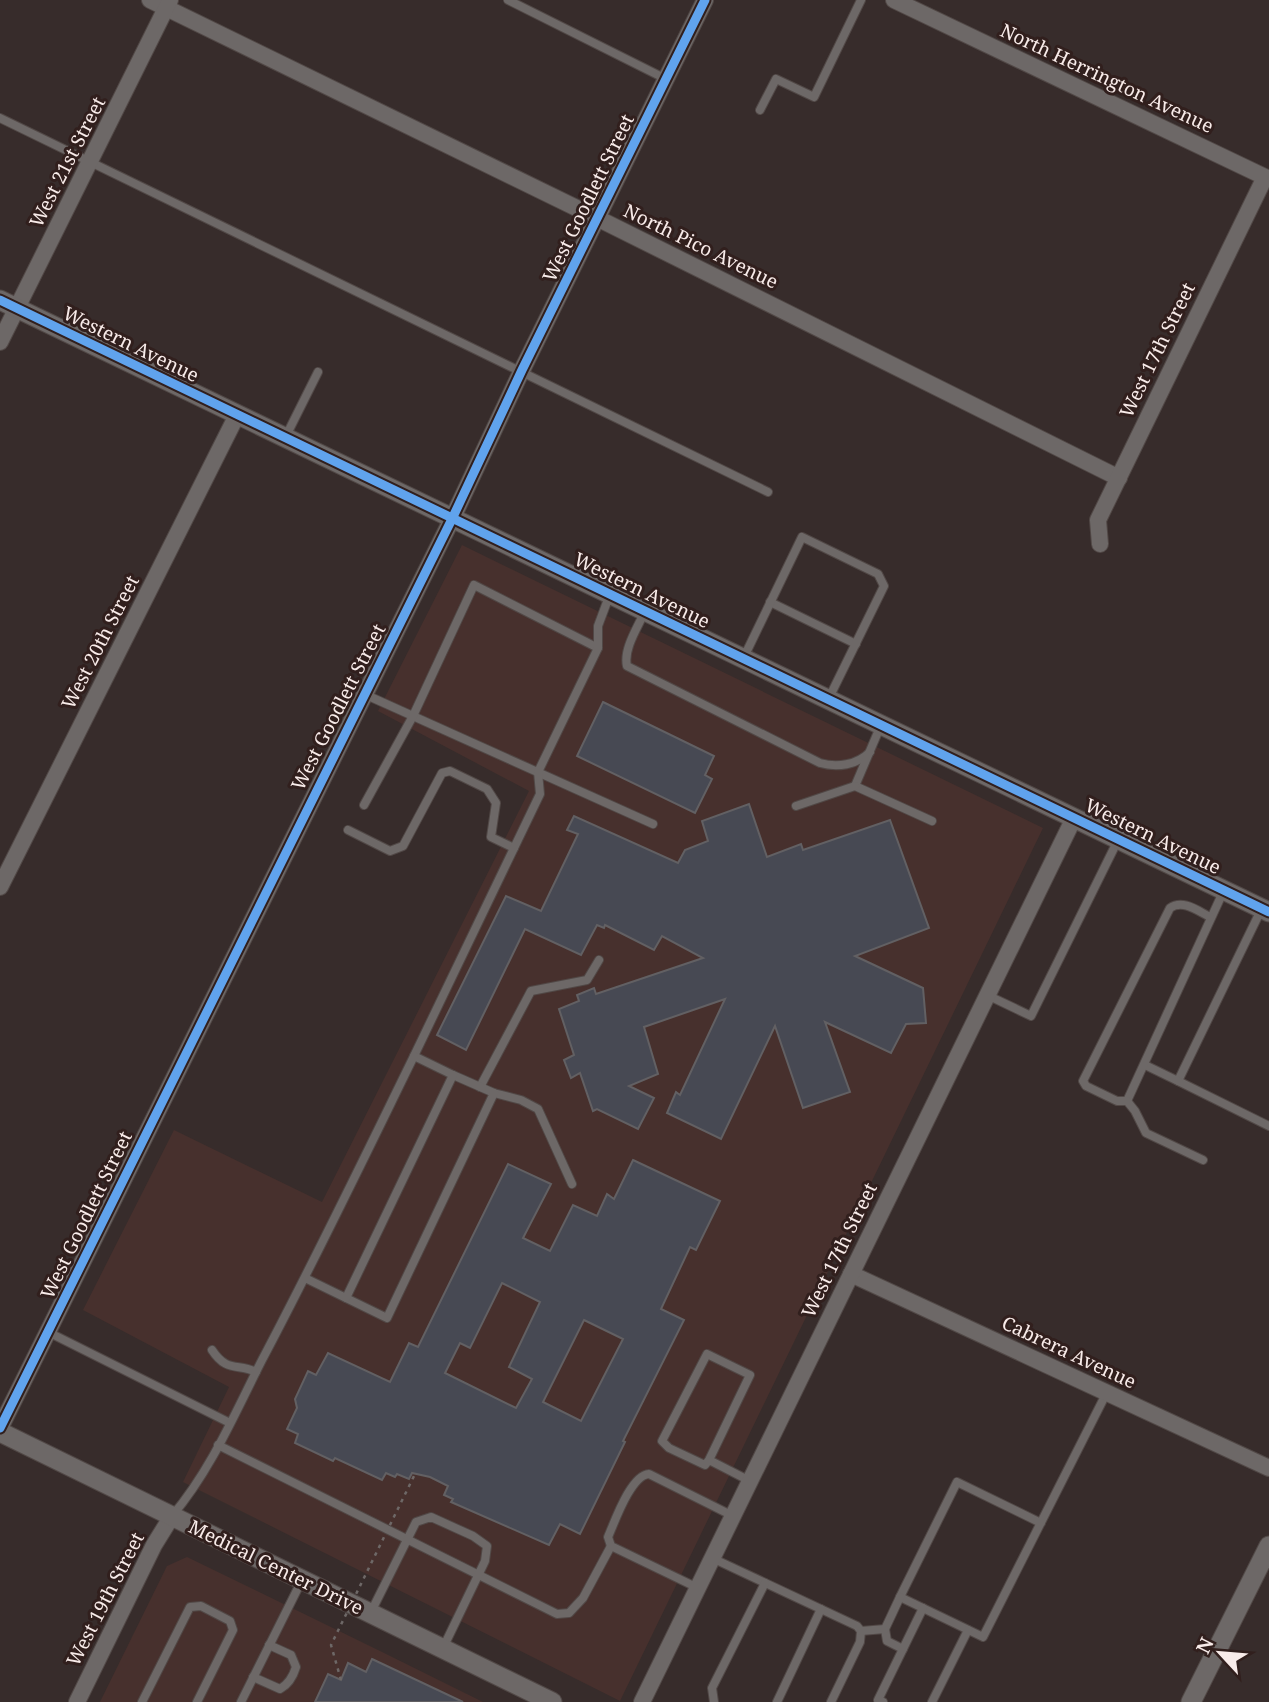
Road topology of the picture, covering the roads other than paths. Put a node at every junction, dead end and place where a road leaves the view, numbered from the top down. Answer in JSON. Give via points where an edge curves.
{"nodes":[{"id":1,"x":150,"y":0,"type":"edge"},
{"id":2,"x":508,"y":0,"type":"edge"},
{"id":3,"x":705,"y":0,"type":"edge"},
{"id":4,"x":861,"y":0,"type":"edge"},
{"id":5,"x":894,"y":0,"type":"edge"},
{"id":6,"x":168,"y":4,"type":"edge"},
{"id":7,"x":666,"y":79,"type":"junction"},
{"id":8,"x":760,"y":110,"type":"dead end"},
{"id":9,"x":0,"y":118,"type":"edge"},
{"id":10,"x":90,"y":163,"type":"junction"},
{"id":11,"x":1265,"y":177,"type":"joint"},
{"id":12,"x":597,"y":218,"type":"junction"},
{"id":13,"x":8,"y":304,"type":"edge"},
{"id":14,"x":0,"y":342,"type":"edge"},
{"id":15,"x":522,"y":370,"type":"junction"},
{"id":16,"x":318,"y":372,"type":"dead end"},
{"id":17,"x":237,"y":415,"type":"junction"},
{"id":18,"x":285,"y":438,"type":"junction"},
{"id":19,"x":1119,"y":478,"type":"junction"},
{"id":20,"x":768,"y":492,"type":"dead end"},
{"id":21,"x":452,"y":519,"type":"junction"},
{"id":22,"x":1100,"y":544,"type":"dead end"},
{"id":23,"x":610,"y":594,"type":"junction"},
{"id":24,"x":770,"y":602,"type":"junction"},
{"id":25,"x":645,"y":611,"type":"junction"},
{"id":26,"x":856,"y":644,"type":"junction"},
{"id":27,"x":598,"y":648,"type":"junction"},
{"id":28,"x":743,"y":658,"type":"junction"},
{"id":29,"x":363,"y":694,"type":"junction"},
{"id":30,"x":828,"y":699,"type":"junction"},
{"id":31,"x":413,"y":716,"type":"junction"},
{"id":32,"x":881,"y":725,"type":"junction"},
{"id":33,"x":870,"y":752,"type":"junction"},
{"id":34,"x":537,"y":772,"type":"junction"},
{"id":35,"x":855,"y":786,"type":"junction"},
{"id":36,"x":364,"y":805,"type":"dead end"},
{"id":37,"x":796,"y":806,"type":"dead end"},
{"id":38,"x":1074,"y":818,"type":"junction"},
{"id":39,"x":932,"y":821,"type":"dead end"},
{"id":40,"x":653,"y":824,"type":"dead end"},
{"id":41,"x":348,"y":830,"type":"dead end"},
{"id":42,"x":1118,"y":839,"type":"junction"},
{"id":43,"x":514,"y":848,"type":"junction"},
{"id":44,"x":0,"y":887,"type":"edge"},
{"id":45,"x":1224,"y":890,"type":"junction"},
{"id":46,"x":1265,"y":910,"type":"edge"},
{"id":47,"x":1210,"y":918,"type":"junction"},
{"id":48,"x":599,"y":960,"type":"dead end"},
{"id":49,"x":987,"y":995,"type":"junction"},
{"id":50,"x":414,"y":1056,"type":"junction"},
{"id":51,"x":1144,"y":1065,"type":"junction"},
{"id":52,"x":453,"y":1075,"type":"junction"},
{"id":53,"x":1178,"y":1081,"type":"junction"},
{"id":54,"x":480,"y":1087,"type":"junction"},
{"id":55,"x":494,"y":1093,"type":"junction"},
{"id":56,"x":1126,"y":1101,"type":"junction"},
{"id":57,"x":1269,"y":1126,"type":"edge"},
{"id":58,"x":1203,"y":1160,"type":"dead end"},
{"id":59,"x":572,"y":1184,"type":"dead end"},
{"id":60,"x":851,"y":1274,"type":"junction"},
{"id":61,"x":305,"y":1278,"type":"junction"},
{"id":62,"x":346,"y":1298,"type":"junction"},
{"id":63,"x":48,"y":1332,"type":"junction"},
{"id":64,"x":212,"y":1350,"type":"dead end"},
{"id":65,"x":256,"y":1372,"type":"junction"},
{"id":66,"x":1107,"y":1392,"type":"junction"},
{"id":67,"x":230,"y":1423,"type":"junction"},
{"id":68,"x":0,"y":1430,"type":"edge"},
{"id":69,"x":218,"y":1445,"type":"junction"},
{"id":70,"x":709,"y":1460,"type":"junction"},
{"id":71,"x":1269,"y":1468,"type":"edge"},
{"id":72,"x":750,"y":1481,"type":"junction"},
{"id":73,"x":172,"y":1516,"type":"junction"},
{"id":74,"x":733,"y":1516,"type":"junction"},
{"id":75,"x":1041,"y":1523,"type":"junction"},
{"id":76,"x":407,"y":1539,"type":"junction"},
{"id":77,"x":611,"y":1546,"type":"junction"},
{"id":78,"x":1269,"y":1546,"type":"edge"},
{"id":79,"x":712,"y":1558,"type":"junction"},
{"id":80,"x":479,"y":1573,"type":"junction"},
{"id":81,"x":302,"y":1580,"type":"junction"},
{"id":82,"x":765,"y":1583,"type":"junction"},
{"id":83,"x":698,"y":1588,"type":"junction"},
{"id":84,"x":900,"y":1597,"type":"junction"},
{"id":85,"x":923,"y":1608,"type":"junction"},
{"id":86,"x":821,"y":1609,"type":"junction"},
{"id":87,"x":370,"y":1613,"type":"junction"},
{"id":88,"x":885,"y":1629,"type":"junction"},
{"id":89,"x":968,"y":1630,"type":"junction"},
{"id":90,"x":862,"y":1631,"type":"junction"},
{"id":91,"x":269,"y":1645,"type":"junction"},
{"id":92,"x":443,"y":1648,"type":"junction"},
{"id":93,"x":903,"y":1649,"type":"junction"},
{"id":94,"x":253,"y":1677,"type":"junction"},
{"id":95,"x":77,"y":1702,"type":"edge"},
{"id":96,"x":142,"y":1702,"type":"edge"},
{"id":97,"x":197,"y":1702,"type":"edge"},
{"id":98,"x":241,"y":1702,"type":"edge"},
{"id":99,"x":552,"y":1702,"type":"edge"},
{"id":100,"x":642,"y":1702,"type":"edge"},
{"id":101,"x":714,"y":1702,"type":"edge"},
{"id":102,"x":776,"y":1702,"type":"edge"},
{"id":103,"x":831,"y":1702,"type":"edge"},
{"id":104,"x":883,"y":1702,"type":"edge"},
{"id":105,"x":932,"y":1702,"type":"edge"},
{"id":106,"x":1191,"y":1702,"type":"edge"}],
"edges":[{"from":1,"to":6,"type":"street","name":"North Pico Avenue"},
{"from":2,"to":7,"type":"lane"},
{"from":3,"to":7,"type":"street","name":"West Goodlett Street"},
{"from":4,"to":8,"type":"lane","via":[[814,97],[776,79]]},
{"from":5,"to":11,"type":"street","name":"North Herrington Avenue"},
{"from":6,"to":10,"type":"street","name":"West 21st Street"},
{"from":6,"to":12,"type":"street","name":"North Pico Avenue"},
{"from":7,"to":12,"type":"street","name":"West Goodlett Street"},
{"from":9,"to":10,"type":"lane"},
{"from":10,"to":13,"type":"street","name":"West 21st Street"},
{"from":10,"to":15,"type":"lane"},
{"from":11,"to":19,"type":"street","name":"West 17th Street"},
{"from":12,"to":15,"type":"street","name":"West Goodlett Street"},
{"from":12,"to":19,"type":"street","name":"North Pico Avenue"},
{"from":13,"to":14,"type":"street","name":"West 21st Street"},
{"from":13,"to":17,"type":"street","name":"Western Avenue"},
{"from":15,"to":20,"type":"lane"},
{"from":15,"to":21,"type":"street","name":"West Goodlett Street"},
{"from":16,"to":18,"type":"lane"},
{"from":17,"to":18,"type":"street","name":"Western Avenue"},
{"from":17,"to":44,"type":"street","name":"West 20th Street"},
{"from":18,"to":21,"type":"street","name":"Western Avenue"},
{"from":19,"to":22,"type":"street","name":"West 17th Street","via":[[1098,520]]},
{"from":21,"to":23,"type":"street","name":"Western Avenue"},
{"from":21,"to":29,"type":"street","name":"West Goodlett Street"},
{"from":23,"to":25,"type":"street","name":"Western Avenue"},
{"from":23,"to":27,"type":"lane","via":[[598,626]]},
{"from":24,"to":26,"type":"lane"},
{"from":24,"to":26,"type":"lane","via":[[802,537],[813,542],[878,574],[884,586]]},
{"from":24,"to":28,"type":"lane"},
{"from":25,"to":28,"type":"street","name":"Western Avenue"},
{"from":25,"to":33,"type":"lane","via":[[626,666],[820,763],[841,765]]},
{"from":26,"to":30,"type":"lane"},
{"from":27,"to":31,"type":"lane","via":[[474,585]]},
{"from":27,"to":34,"type":"lane"},
{"from":28,"to":30,"type":"street","name":"Western Avenue"},
{"from":29,"to":31,"type":"lane"},
{"from":29,"to":63,"type":"street","name":"West Goodlett Street"},
{"from":30,"to":32,"type":"street","name":"Western Avenue"},
{"from":31,"to":34,"type":"lane"},
{"from":31,"to":36,"type":"lane"},
{"from":32,"to":33,"type":"lane"},
{"from":32,"to":38,"type":"street","name":"Western Avenue"},
{"from":33,"to":35,"type":"lane"},
{"from":34,"to":40,"type":"lane"},
{"from":34,"to":43,"type":"lane","via":[[540,794]]},
{"from":35,"to":37,"type":"lane"},
{"from":35,"to":39,"type":"lane"},
{"from":38,"to":42,"type":"street","name":"Western Avenue"},
{"from":38,"to":49,"type":"street","name":"West 17th Street"},
{"from":41,"to":43,"type":"lane","via":[[390,851],[403,846],[442,773],[450,771],[487,789],[496,803],[491,837]]},
{"from":42,"to":45,"type":"street","name":"Western Avenue"},
{"from":42,"to":49,"type":"lane","via":[[1031,1016]]},
{"from":43,"to":50,"type":"lane"},
{"from":45,"to":46,"type":"street","name":"Western Avenue"},
{"from":45,"to":47,"type":"lane"},
{"from":46,"to":53,"type":"lane"},
{"from":47,"to":51,"type":"lane"},
{"from":47,"to":56,"type":"lane","via":[[1182,904],[1170,908],[1085,1074],[1086,1086]]},
{"from":48,"to":54,"type":"lane","via":[[587,979],[531,991]]},
{"from":49,"to":60,"type":"street","name":"West 17th Street"},
{"from":50,"to":52,"type":"lane"},
{"from":50,"to":61,"type":"lane"},
{"from":51,"to":53,"type":"lane"},
{"from":51,"to":56,"type":"lane"},
{"from":52,"to":54,"type":"lane"},
{"from":52,"to":62,"type":"lane"},
{"from":53,"to":57,"type":"lane"},
{"from":54,"to":55,"type":"lane"},
{"from":55,"to":59,"type":"lane","via":[[538,1109]]},
{"from":55,"to":62,"type":"lane","via":[[387,1318]]},
{"from":56,"to":58,"type":"lane","via":[[1146,1133]]},
{"from":60,"to":66,"type":"street","name":"Cabrera Avenue"},
{"from":60,"to":72,"type":"street","name":"West 17th Street"},
{"from":61,"to":62,"type":"lane"},
{"from":61,"to":65,"type":"lane"},
{"from":63,"to":67,"type":"lane"},
{"from":63,"to":68,"type":"street","name":"West Goodlett Street"},
{"from":64,"to":65,"type":"lane","via":[[218,1359],[237,1369]]},
{"from":65,"to":67,"type":"lane"},
{"from":66,"to":71,"type":"street","name":"Cabrera Avenue"},
{"from":66,"to":75,"type":"lane"},
{"from":67,"to":69,"type":"lane"},
{"from":68,"to":73,"type":"street","name":"Medical Center Drive"},
{"from":69,"to":73,"type":"lane","via":[[194,1490]]},
{"from":69,"to":76,"type":"lane"},
{"from":70,"to":70,"type":"lane","via":[[750,1375],[707,1354],[662,1441],[705,1465]]},
{"from":70,"to":72,"type":"lane"},
{"from":72,"to":74,"type":"street","name":"West 17th Street"},
{"from":73,"to":81,"type":"street","name":"Medical Center Drive"},
{"from":73,"to":95,"type":"street","name":"West 19th Street"},
{"from":74,"to":77,"type":"lane","via":[[644,1474],[633,1486],[608,1538]]},
{"from":74,"to":79,"type":"street","name":"West 17th Street"},
{"from":75,"to":84,"type":"lane","via":[[957,1482]]},
{"from":75,"to":89,"type":"lane","via":[[984,1637]]},
{"from":76,"to":80,"type":"lane"},
{"from":76,"to":80,"type":"lane","via":[[416,1522],[431,1517],[473,1536],[487,1546]]},
{"from":76,"to":87,"type":"lane"},
{"from":77,"to":80,"type":"lane","via":[[583,1598],[569,1613],[557,1614]]},
{"from":77,"to":83,"type":"lane"},
{"from":78,"to":106,"type":"street"},
{"from":79,"to":82,"type":"lane"},
{"from":79,"to":83,"type":"street","name":"West 17th Street"},
{"from":80,"to":92,"type":"lane"},
{"from":81,"to":87,"type":"street","name":"Medical Center Drive"},
{"from":81,"to":91,"type":"lane"},
{"from":82,"to":86,"type":"lane"},
{"from":82,"to":101,"type":"lane","via":[[712,1688]]},
{"from":83,"to":100,"type":"street","name":"West 17th Street"},
{"from":84,"to":85,"type":"lane"},
{"from":84,"to":88,"type":"lane"},
{"from":85,"to":89,"type":"lane"},
{"from":85,"to":93,"type":"lane"},
{"from":86,"to":90,"type":"lane"},
{"from":86,"to":102,"type":"lane"},
{"from":87,"to":92,"type":"street","name":"Medical Center Drive"},
{"from":88,"to":90,"type":"lane"},
{"from":88,"to":93,"type":"lane","via":[[887,1641]]},
{"from":89,"to":105,"type":"lane"},
{"from":90,"to":103,"type":"lane"},
{"from":91,"to":94,"type":"lane"},
{"from":91,"to":94,"type":"lane","via":[[291,1655],[296,1667],[291,1678],[280,1689]]},
{"from":92,"to":99,"type":"street","name":"Medical Center Drive"},
{"from":93,"to":104,"type":"lane","via":[[878,1700]]},
{"from":94,"to":98,"type":"lane"},
{"from":96,"to":97,"type":"lane","via":[[190,1607],[201,1606],[230,1621],[233,1630]]}]}
